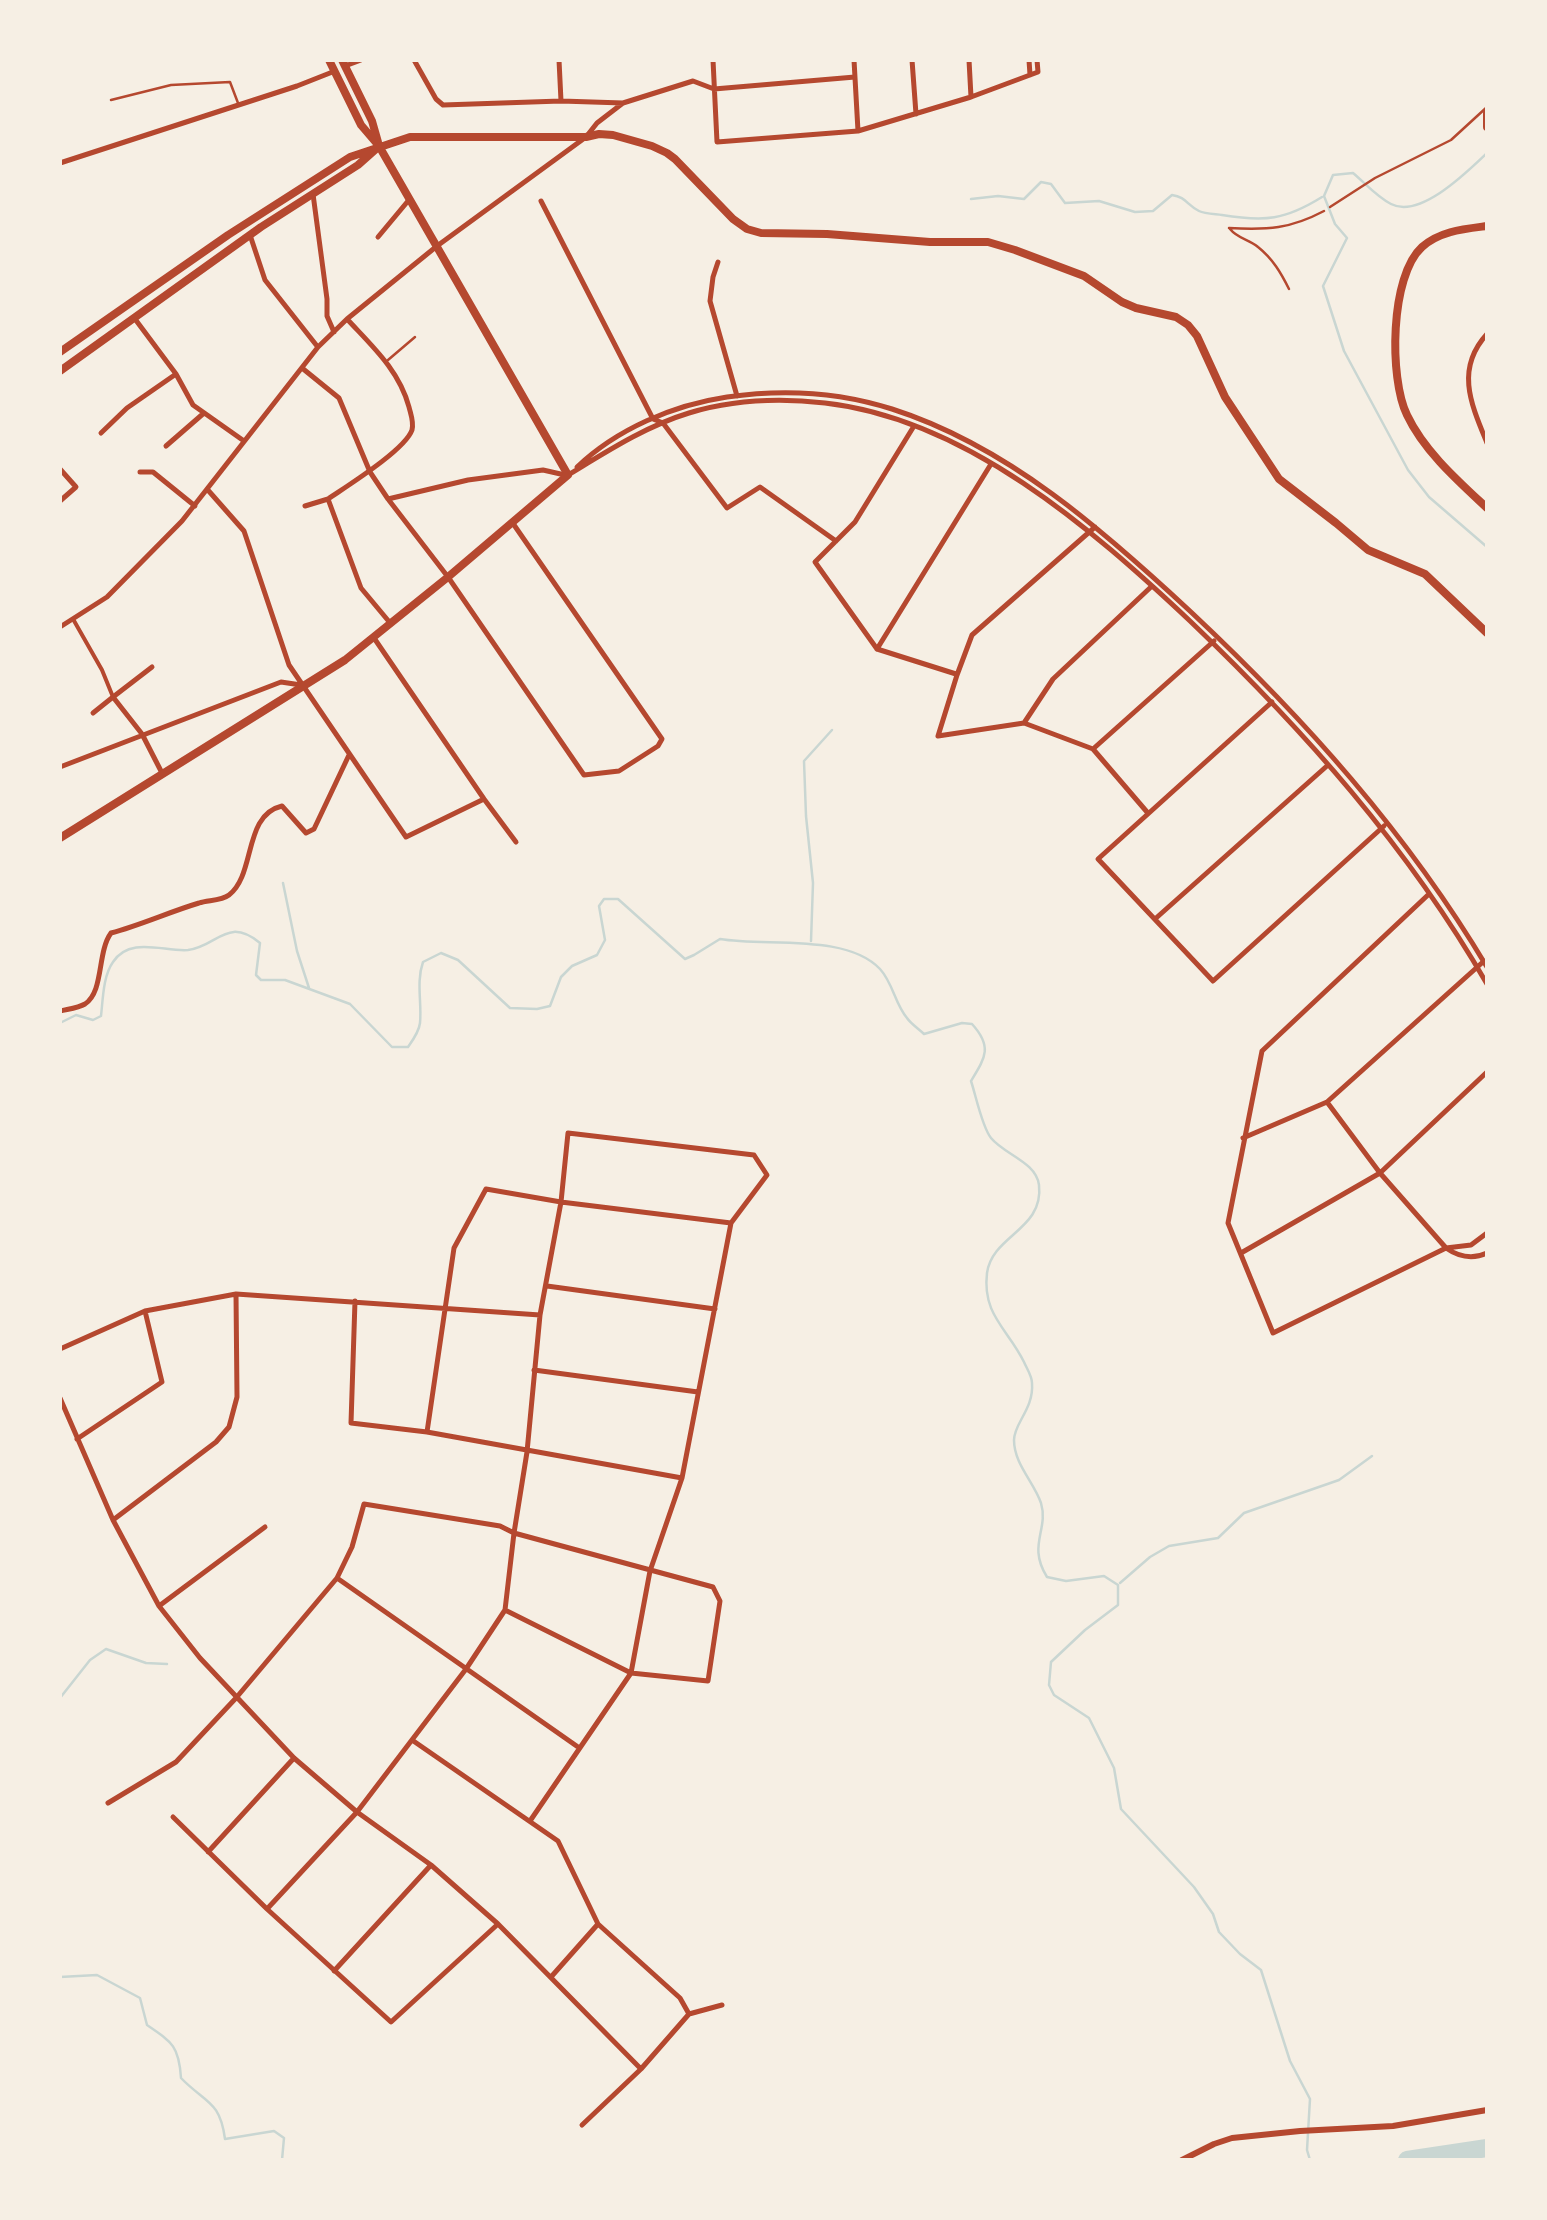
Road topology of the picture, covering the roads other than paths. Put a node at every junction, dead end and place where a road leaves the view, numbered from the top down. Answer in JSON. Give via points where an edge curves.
{"nodes":[{"id":1,"x":328,"y":60,"type":"edge"},
{"id":2,"x":361,"y":60,"type":"edge"},
{"id":3,"x":414,"y":60,"type":"edge"},
{"id":4,"x":559,"y":60,"type":"edge"},
{"id":5,"x":713,"y":60,"type":"edge"},
{"id":6,"x":854,"y":60,"type":"edge"},
{"id":7,"x":912,"y":60,"type":"edge"},
{"id":8,"x":969,"y":60,"type":"edge"},
{"id":9,"x":1029,"y":60,"type":"edge"},
{"id":10,"x":1037,"y":60,"type":"edge"},
{"id":11,"x":343,"y":63,"type":"edge"},
{"id":12,"x":334,"y":71,"type":"junction"},
{"id":13,"x":1030,"y":75,"type":"junction"},
{"id":14,"x":854,"y":78,"type":"junction"},
{"id":15,"x":714,"y":89,"type":"junction"},
{"id":16,"x":971,"y":98,"type":"junction"},
{"id":17,"x":111,"y":100,"type":"dead end"},
{"id":18,"x":562,"y":101,"type":"junction"},
{"id":19,"x":623,"y":103,"type":"junction"},
{"id":20,"x":238,"y":105,"type":"junction"},
{"id":21,"x":1487,"y":110,"type":"edge"},
{"id":22,"x":916,"y":114,"type":"junction"},
{"id":23,"x":1487,"y":127,"type":"edge"},
{"id":24,"x":858,"y":130,"type":"junction"},
{"id":25,"x":586,"y":137,"type":"junction"},
{"id":26,"x":380,"y":146,"type":"junction"},
{"id":27,"x":60,"y":163,"type":"edge"},
{"id":28,"x":313,"y":194,"type":"junction"},
{"id":29,"x":410,"y":199,"type":"junction"},
{"id":30,"x":541,"y":201,"type":"dead end"},
{"id":31,"x":1330,"y":207,"type":"dead end"},
{"id":32,"x":1324,"y":211,"type":"dead end"},
{"id":33,"x":1487,"y":226,"type":"edge"},
{"id":34,"x":250,"y":234,"type":"junction"},
{"id":35,"x":378,"y":237,"type":"dead end"},
{"id":36,"x":437,"y":246,"type":"junction"},
{"id":37,"x":718,"y":262,"type":"dead end"},
{"id":38,"x":1290,"y":288,"type":"dead end"},
{"id":39,"x":133,"y":317,"type":"junction"},
{"id":40,"x":347,"y":319,"type":"junction"},
{"id":41,"x":334,"y":332,"type":"junction"},
{"id":42,"x":1487,"y":334,"type":"edge"},
{"id":43,"x":416,"y":337,"type":"dead end"},
{"id":44,"x":318,"y":347,"type":"junction"},
{"id":45,"x":60,"y":352,"type":"edge"},
{"id":46,"x":387,"y":362,"type":"junction"},
{"id":47,"x":302,"y":368,"type":"junction"},
{"id":48,"x":60,"y":371,"type":"edge"},
{"id":49,"x":176,"y":374,"type":"junction"},
{"id":50,"x":737,"y":396,"type":"junction"},
{"id":51,"x":204,"y":413,"type":"junction"},
{"id":52,"x":653,"y":419,"type":"junction"},
{"id":53,"x":917,"y":422,"type":"junction"},
{"id":54,"x":664,"y":423,"type":"junction"},
{"id":55,"x":101,"y":434,"type":"dead end"},
{"id":56,"x":244,"y":442,"type":"junction"},
{"id":57,"x":1487,"y":443,"type":"edge"},
{"id":58,"x":166,"y":446,"type":"dead end"},
{"id":59,"x":993,"y":461,"type":"junction"},
{"id":60,"x":60,"y":469,"type":"edge"},
{"id":61,"x":140,"y":472,"type":"dead end"},
{"id":62,"x":370,"y":472,"type":"junction"},
{"id":63,"x":568,"y":475,"type":"junction"},
{"id":64,"x":207,"y":488,"type":"junction"},
{"id":65,"x":328,"y":499,"type":"junction"},
{"id":66,"x":388,"y":499,"type":"junction"},
{"id":67,"x":60,"y":501,"type":"edge"},
{"id":68,"x":195,"y":506,"type":"junction"},
{"id":69,"x":305,"y":506,"type":"dead end"},
{"id":70,"x":1487,"y":508,"type":"edge"},
{"id":71,"x":512,"y":522,"type":"junction"},
{"id":72,"x":1092,"y":530,"type":"junction"},
{"id":73,"x":836,"y":541,"type":"junction"},
{"id":74,"x":448,"y":577,"type":"junction"},
{"id":75,"x":1155,"y":584,"type":"junction"},
{"id":76,"x":74,"y":619,"type":"junction"},
{"id":77,"x":391,"y":624,"type":"junction"},
{"id":78,"x":60,"y":627,"type":"edge"},
{"id":79,"x":1487,"y":634,"type":"edge"},
{"id":80,"x":374,"y":638,"type":"junction"},
{"id":81,"x":1215,"y":640,"type":"junction"},
{"id":82,"x":877,"y":649,"type":"junction"},
{"id":83,"x":152,"y":667,"type":"dead end"},
{"id":84,"x":957,"y":675,"type":"junction"},
{"id":85,"x":304,"y":686,"type":"junction"},
{"id":86,"x":113,"y":697,"type":"junction"},
{"id":87,"x":1275,"y":699,"type":"junction"},
{"id":88,"x":92,"y":713,"type":"dead end"},
{"id":89,"x":1024,"y":724,"type":"junction"},
{"id":90,"x":142,"y":734,"type":"junction"},
{"id":91,"x":1093,"y":749,"type":"junction"},
{"id":92,"x":350,"y":755,"type":"junction"},
{"id":93,"x":1335,"y":758,"type":"junction"},
{"id":94,"x":1329,"y":764,"type":"junction"},
{"id":95,"x":60,"y":768,"type":"edge"},
{"id":96,"x":163,"y":776,"type":"junction"},
{"id":97,"x":484,"y":799,"type":"junction"},
{"id":98,"x":1147,"y":812,"type":"junction"},
{"id":99,"x":1389,"y":822,"type":"junction"},
{"id":100,"x":1382,"y":828,"type":"junction"},
{"id":101,"x":60,"y":838,"type":"edge"},
{"id":102,"x":516,"y":842,"type":"dead end"},
{"id":103,"x":1431,"y":891,"type":"junction"},
{"id":104,"x":1155,"y":919,"type":"junction"},
{"id":105,"x":1486,"y":964,"type":"edge"},
{"id":106,"x":1478,"y":967,"type":"junction"},
{"id":107,"x":1487,"y":984,"type":"edge"},
{"id":108,"x":60,"y":1011,"type":"edge"},
{"id":109,"x":1487,"y":1072,"type":"edge"},
{"id":110,"x":1327,"y":1102,"type":"junction"},
{"id":111,"x":1243,"y":1138,"type":"junction"},
{"id":112,"x":1380,"y":1173,"type":"junction"},
{"id":113,"x":562,"y":1202,"type":"junction"},
{"id":114,"x":731,"y":1223,"type":"junction"},
{"id":115,"x":1487,"y":1233,"type":"edge"},
{"id":116,"x":1446,"y":1248,"type":"junction"},
{"id":117,"x":1241,"y":1253,"type":"junction"},
{"id":118,"x":1487,"y":1253,"type":"edge"},
{"id":119,"x":547,"y":1286,"type":"junction"},
{"id":120,"x":236,"y":1294,"type":"junction"},
{"id":121,"x":355,"y":1301,"type":"junction"},
{"id":122,"x":446,"y":1307,"type":"junction"},
{"id":123,"x":715,"y":1309,"type":"junction"},
{"id":124,"x":145,"y":1312,"type":"junction"},
{"id":125,"x":540,"y":1315,"type":"junction"},
{"id":126,"x":60,"y":1349,"type":"edge"},
{"id":127,"x":534,"y":1370,"type":"junction"},
{"id":128,"x":698,"y":1392,"type":"junction"},
{"id":129,"x":60,"y":1398,"type":"edge"},
{"id":130,"x":427,"y":1432,"type":"junction"},
{"id":131,"x":77,"y":1439,"type":"junction"},
{"id":132,"x":528,"y":1452,"type":"junction"},
{"id":133,"x":682,"y":1478,"type":"junction"},
{"id":134,"x":113,"y":1520,"type":"junction"},
{"id":135,"x":264,"y":1527,"type":"dead end"},
{"id":136,"x":514,"y":1533,"type":"junction"},
{"id":137,"x":650,"y":1572,"type":"junction"},
{"id":138,"x":337,"y":1578,"type":"junction"},
{"id":139,"x":159,"y":1606,"type":"junction"},
{"id":140,"x":505,"y":1610,"type":"junction"},
{"id":141,"x":466,"y":1669,"type":"junction"},
{"id":142,"x":631,"y":1674,"type":"junction"},
{"id":143,"x":236,"y":1698,"type":"junction"},
{"id":144,"x":412,"y":1740,"type":"junction"},
{"id":145,"x":578,"y":1748,"type":"junction"},
{"id":146,"x":294,"y":1758,"type":"junction"},
{"id":147,"x":108,"y":1803,"type":"dead end"},
{"id":148,"x":357,"y":1812,"type":"junction"},
{"id":149,"x":173,"y":1817,"type":"dead end"},
{"id":150,"x":530,"y":1821,"type":"junction"},
{"id":151,"x":208,"y":1852,"type":"junction"},
{"id":152,"x":430,"y":1865,"type":"junction"},
{"id":153,"x":267,"y":1909,"type":"junction"},
{"id":154,"x":498,"y":1924,"type":"junction"},
{"id":155,"x":598,"y":1924,"type":"junction"},
{"id":156,"x":334,"y":1971,"type":"junction"},
{"id":157,"x":551,"y":1977,"type":"junction"},
{"id":158,"x":722,"y":2005,"type":"dead end"},
{"id":159,"x":689,"y":2014,"type":"junction"},
{"id":160,"x":641,"y":2068,"type":"junction"},
{"id":161,"x":1487,"y":2110,"type":"edge"},
{"id":162,"x":582,"y":2125,"type":"dead end"},
{"id":163,"x":1182,"y":2160,"type":"edge"}],
"edges":[{"from":1,"to":12,"type":"main road"},
{"from":2,"to":11,"type":"street"},
{"from":3,"to":18,"type":"street","via":[[443,105]]},
{"from":4,"to":18,"type":"street"},
{"from":5,"to":15,"type":"street"},
{"from":6,"to":14,"type":"street"},
{"from":7,"to":22,"type":"street"},
{"from":8,"to":16,"type":"street"},
{"from":9,"to":13,"type":"street"},
{"from":10,"to":13,"type":"street","via":[[1038,72]]},
{"from":11,"to":12,"type":"street"},
{"from":11,"to":26,"type":"main road"},
{"from":12,"to":20,"type":"street"},
{"from":12,"to":26,"type":"main road","via":[[360,125]]},
{"from":13,"to":16,"type":"street"},
{"from":14,"to":15,"type":"street"},
{"from":14,"to":24,"type":"street"},
{"from":15,"to":19,"type":"street","via":[[692,81]]},
{"from":15,"to":24,"type":"street","via":[[718,142]]},
{"from":16,"to":22,"type":"street"},
{"from":17,"to":20,"type":"lane","via":[[170,85],[230,82]]},
{"from":18,"to":19,"type":"street"},
{"from":19,"to":25,"type":"street"},
{"from":20,"to":27,"type":"street"},
{"from":21,"to":23,"type":"main road"},
{"from":21,"to":31,"type":"lane","via":[[1450,140]]},
{"from":22,"to":24,"type":"street"},
{"from":25,"to":26,"type":"main road","via":[[410,137]]},
{"from":25,"to":36,"type":"street"},
{"from":25,"to":79,"type":"main road","via":[[613,135],[667,154],[747,229],[988,242],[1084,276],[1136,308],[1176,317],[1197,336],[1225,397],[1279,479],[1368,550],[1426,574]]},
{"from":26,"to":28,"type":"main road"},
{"from":26,"to":29,"type":"main road"},
{"from":26,"to":45,"type":"main road","via":[[295,192]]},
{"from":28,"to":34,"type":"main road"},
{"from":28,"to":41,"type":"street"},
{"from":29,"to":35,"type":"street"},
{"from":29,"to":36,"type":"main road"},
{"from":30,"to":52,"type":"street"},
{"from":32,"to":38,"type":"lane","via":[[1268,230],[1229,228],[1276,264]]},
{"from":33,"to":70,"type":"main road","via":[[1435,238],[1409,263],[1395,367],[1401,401],[1418,434]]},
{"from":34,"to":39,"type":"main road"},
{"from":34,"to":44,"type":"street","via":[[265,280]]},
{"from":36,"to":40,"type":"street"},
{"from":36,"to":63,"type":"main road"},
{"from":37,"to":50,"type":"street","via":[[710,301]]},
{"from":39,"to":48,"type":"main road"},
{"from":39,"to":49,"type":"street"},
{"from":40,"to":41,"type":"street"},
{"from":40,"to":46,"type":"street"},
{"from":41,"to":44,"type":"street"},
{"from":42,"to":57,"type":"street","via":[[1470,357],[1468,384]]},
{"from":43,"to":46,"type":"lane"},
{"from":44,"to":47,"type":"street"},
{"from":46,"to":62,"type":"street","via":[[404,388],[414,425]]},
{"from":47,"to":56,"type":"street"},
{"from":47,"to":62,"type":"street","via":[[339,398]]},
{"from":49,"to":51,"type":"street"},
{"from":49,"to":55,"type":"street"},
{"from":50,"to":52,"type":"street"},
{"from":50,"to":53,"type":"street","via":[[832,396],[892,409]]},
{"from":51,"to":56,"type":"street"},
{"from":51,"to":58,"type":"street"},
{"from":52,"to":54,"type":"street"},
{"from":52,"to":63,"type":"street"},
{"from":53,"to":54,"type":"street","via":[[792,401],[724,406]]},
{"from":53,"to":59,"type":"street"},
{"from":53,"to":73,"type":"street","via":[[872,498]]},
{"from":54,"to":63,"type":"street"},
{"from":54,"to":73,"type":"street","via":[[727,508],[760,487]]},
{"from":56,"to":64,"type":"street"},
{"from":59,"to":72,"type":"street","via":[[1038,484]]},
{"from":59,"to":82,"type":"street"},
{"from":60,"to":67,"type":"street","via":[[76,486]]},
{"from":61,"to":68,"type":"street","via":[[153,472]]},
{"from":62,"to":65,"type":"street"},
{"from":62,"to":66,"type":"street"},
{"from":63,"to":66,"type":"street","via":[[543,470]]},
{"from":63,"to":71,"type":"main road"},
{"from":64,"to":68,"type":"street"},
{"from":64,"to":85,"type":"street","via":[[244,531],[289,665]]},
{"from":65,"to":69,"type":"street"},
{"from":65,"to":77,"type":"street","via":[[361,588]]},
{"from":66,"to":74,"type":"street"},
{"from":68,"to":76,"type":"street","via":[[107,597]]},
{"from":71,"to":74,"type":"main road"},
{"from":71,"to":74,"type":"street","via":[[662,739],[658,746],[619,771],[584,775]]},
{"from":72,"to":75,"type":"street"},
{"from":72,"to":84,"type":"street","via":[[972,635]]},
{"from":73,"to":82,"type":"street","via":[[815,562]]},
{"from":74,"to":77,"type":"main road"},
{"from":75,"to":81,"type":"street"},
{"from":75,"to":89,"type":"street","via":[[1053,679]]},
{"from":76,"to":78,"type":"street"},
{"from":76,"to":86,"type":"street"},
{"from":77,"to":80,"type":"main road"},
{"from":80,"to":85,"type":"main road"},
{"from":80,"to":97,"type":"street"},
{"from":81,"to":87,"type":"street"},
{"from":81,"to":91,"type":"street"},
{"from":82,"to":84,"type":"street"},
{"from":83,"to":86,"type":"street"},
{"from":84,"to":89,"type":"street","via":[[938,736]]},
{"from":85,"to":90,"type":"street","via":[[281,682]]},
{"from":85,"to":92,"type":"street"},
{"from":85,"to":96,"type":"main road"},
{"from":86,"to":88,"type":"street"},
{"from":86,"to":90,"type":"street"},
{"from":87,"to":93,"type":"street"},
{"from":87,"to":94,"type":"street"},
{"from":87,"to":98,"type":"street"},
{"from":89,"to":91,"type":"street"},
{"from":90,"to":95,"type":"street"},
{"from":90,"to":96,"type":"street"},
{"from":91,"to":98,"type":"street"},
{"from":92,"to":97,"type":"street","via":[[406,837]]},
{"from":92,"to":108,"type":"street","via":[[314,828],[306,833],[276,807],[254,836],[241,882],[226,898],[110,933],[93,996]]},
{"from":93,"to":94,"type":"street"},
{"from":93,"to":99,"type":"street"},
{"from":94,"to":100,"type":"street"},
{"from":94,"to":104,"type":"street"},
{"from":96,"to":101,"type":"main road"},
{"from":97,"to":102,"type":"street"},
{"from":98,"to":104,"type":"street","via":[[1098,859]]},
{"from":99,"to":100,"type":"street"},
{"from":99,"to":103,"type":"street"},
{"from":100,"to":103,"type":"street"},
{"from":100,"to":104,"type":"street","via":[[1213,981]]},
{"from":103,"to":105,"type":"street"},
{"from":103,"to":106,"type":"street"},
{"from":103,"to":111,"type":"street","via":[[1262,1051]]},
{"from":105,"to":106,"type":"street"},
{"from":106,"to":107,"type":"street"},
{"from":106,"to":110,"type":"street"},
{"from":109,"to":112,"type":"street"},
{"from":110,"to":111,"type":"street"},
{"from":110,"to":112,"type":"street"},
{"from":111,"to":117,"type":"street","via":[[1228,1224]]},
{"from":112,"to":116,"type":"street"},
{"from":112,"to":117,"type":"street"},
{"from":113,"to":114,"type":"street"},
{"from":113,"to":114,"type":"street","via":[[568,1132],[754,1155],[767,1175]]},
{"from":113,"to":119,"type":"street"},
{"from":113,"to":122,"type":"street","via":[[486,1189],[454,1248]]},
{"from":114,"to":123,"type":"street"},
{"from":115,"to":116,"type":"street","via":[[1471,1246]]},
{"from":116,"to":117,"type":"street","via":[[1273,1332]]},
{"from":116,"to":118,"type":"street","via":[[1457,1256]]},
{"from":119,"to":123,"type":"street"},
{"from":119,"to":125,"type":"street"},
{"from":120,"to":121,"type":"street"},
{"from":120,"to":124,"type":"street"},
{"from":120,"to":134,"type":"street","via":[[237,1397],[229,1427]]},
{"from":121,"to":122,"type":"street"},
{"from":121,"to":130,"type":"street","via":[[352,1423]]},
{"from":122,"to":125,"type":"street"},
{"from":122,"to":130,"type":"street"},
{"from":123,"to":128,"type":"street"},
{"from":124,"to":126,"type":"street"},
{"from":124,"to":131,"type":"street","via":[[162,1382]]},
{"from":125,"to":127,"type":"street"},
{"from":127,"to":128,"type":"street"},
{"from":127,"to":132,"type":"street"},
{"from":128,"to":133,"type":"street"},
{"from":129,"to":131,"type":"street"},
{"from":130,"to":132,"type":"street"},
{"from":131,"to":134,"type":"street"},
{"from":132,"to":133,"type":"street"},
{"from":132,"to":136,"type":"street"},
{"from":133,"to":137,"type":"street"},
{"from":134,"to":139,"type":"street"},
{"from":135,"to":139,"type":"street"},
{"from":136,"to":137,"type":"street"},
{"from":136,"to":138,"type":"street","via":[[364,1504]]},
{"from":136,"to":140,"type":"street"},
{"from":137,"to":142,"type":"street"},
{"from":137,"to":142,"type":"street","via":[[713,1588],[720,1601],[708,1681]]},
{"from":138,"to":141,"type":"street"},
{"from":138,"to":143,"type":"street"},
{"from":139,"to":143,"type":"street"},
{"from":140,"to":141,"type":"street"},
{"from":140,"to":142,"type":"street"},
{"from":141,"to":144,"type":"street"},
{"from":141,"to":145,"type":"street"},
{"from":142,"to":145,"type":"street"},
{"from":143,"to":146,"type":"street"},
{"from":143,"to":147,"type":"street","via":[[176,1762]]},
{"from":144,"to":148,"type":"street"},
{"from":144,"to":150,"type":"street"},
{"from":145,"to":150,"type":"street"},
{"from":146,"to":148,"type":"street"},
{"from":146,"to":151,"type":"street"},
{"from":148,"to":152,"type":"street"},
{"from":148,"to":153,"type":"street"},
{"from":149,"to":151,"type":"street"},
{"from":150,"to":155,"type":"street","via":[[558,1840]]},
{"from":151,"to":153,"type":"street"},
{"from":152,"to":154,"type":"street"},
{"from":152,"to":156,"type":"street"},
{"from":153,"to":156,"type":"street"},
{"from":154,"to":156,"type":"street","via":[[392,2022]]},
{"from":154,"to":157,"type":"street"},
{"from":155,"to":157,"type":"street"},
{"from":155,"to":159,"type":"street","via":[[680,1998]]},
{"from":157,"to":160,"type":"street"},
{"from":158,"to":159,"type":"street"},
{"from":159,"to":160,"type":"street"},
{"from":160,"to":162,"type":"street"},
{"from":161,"to":163,"type":"street","via":[[1406,2124],[1232,2138]]}]}
